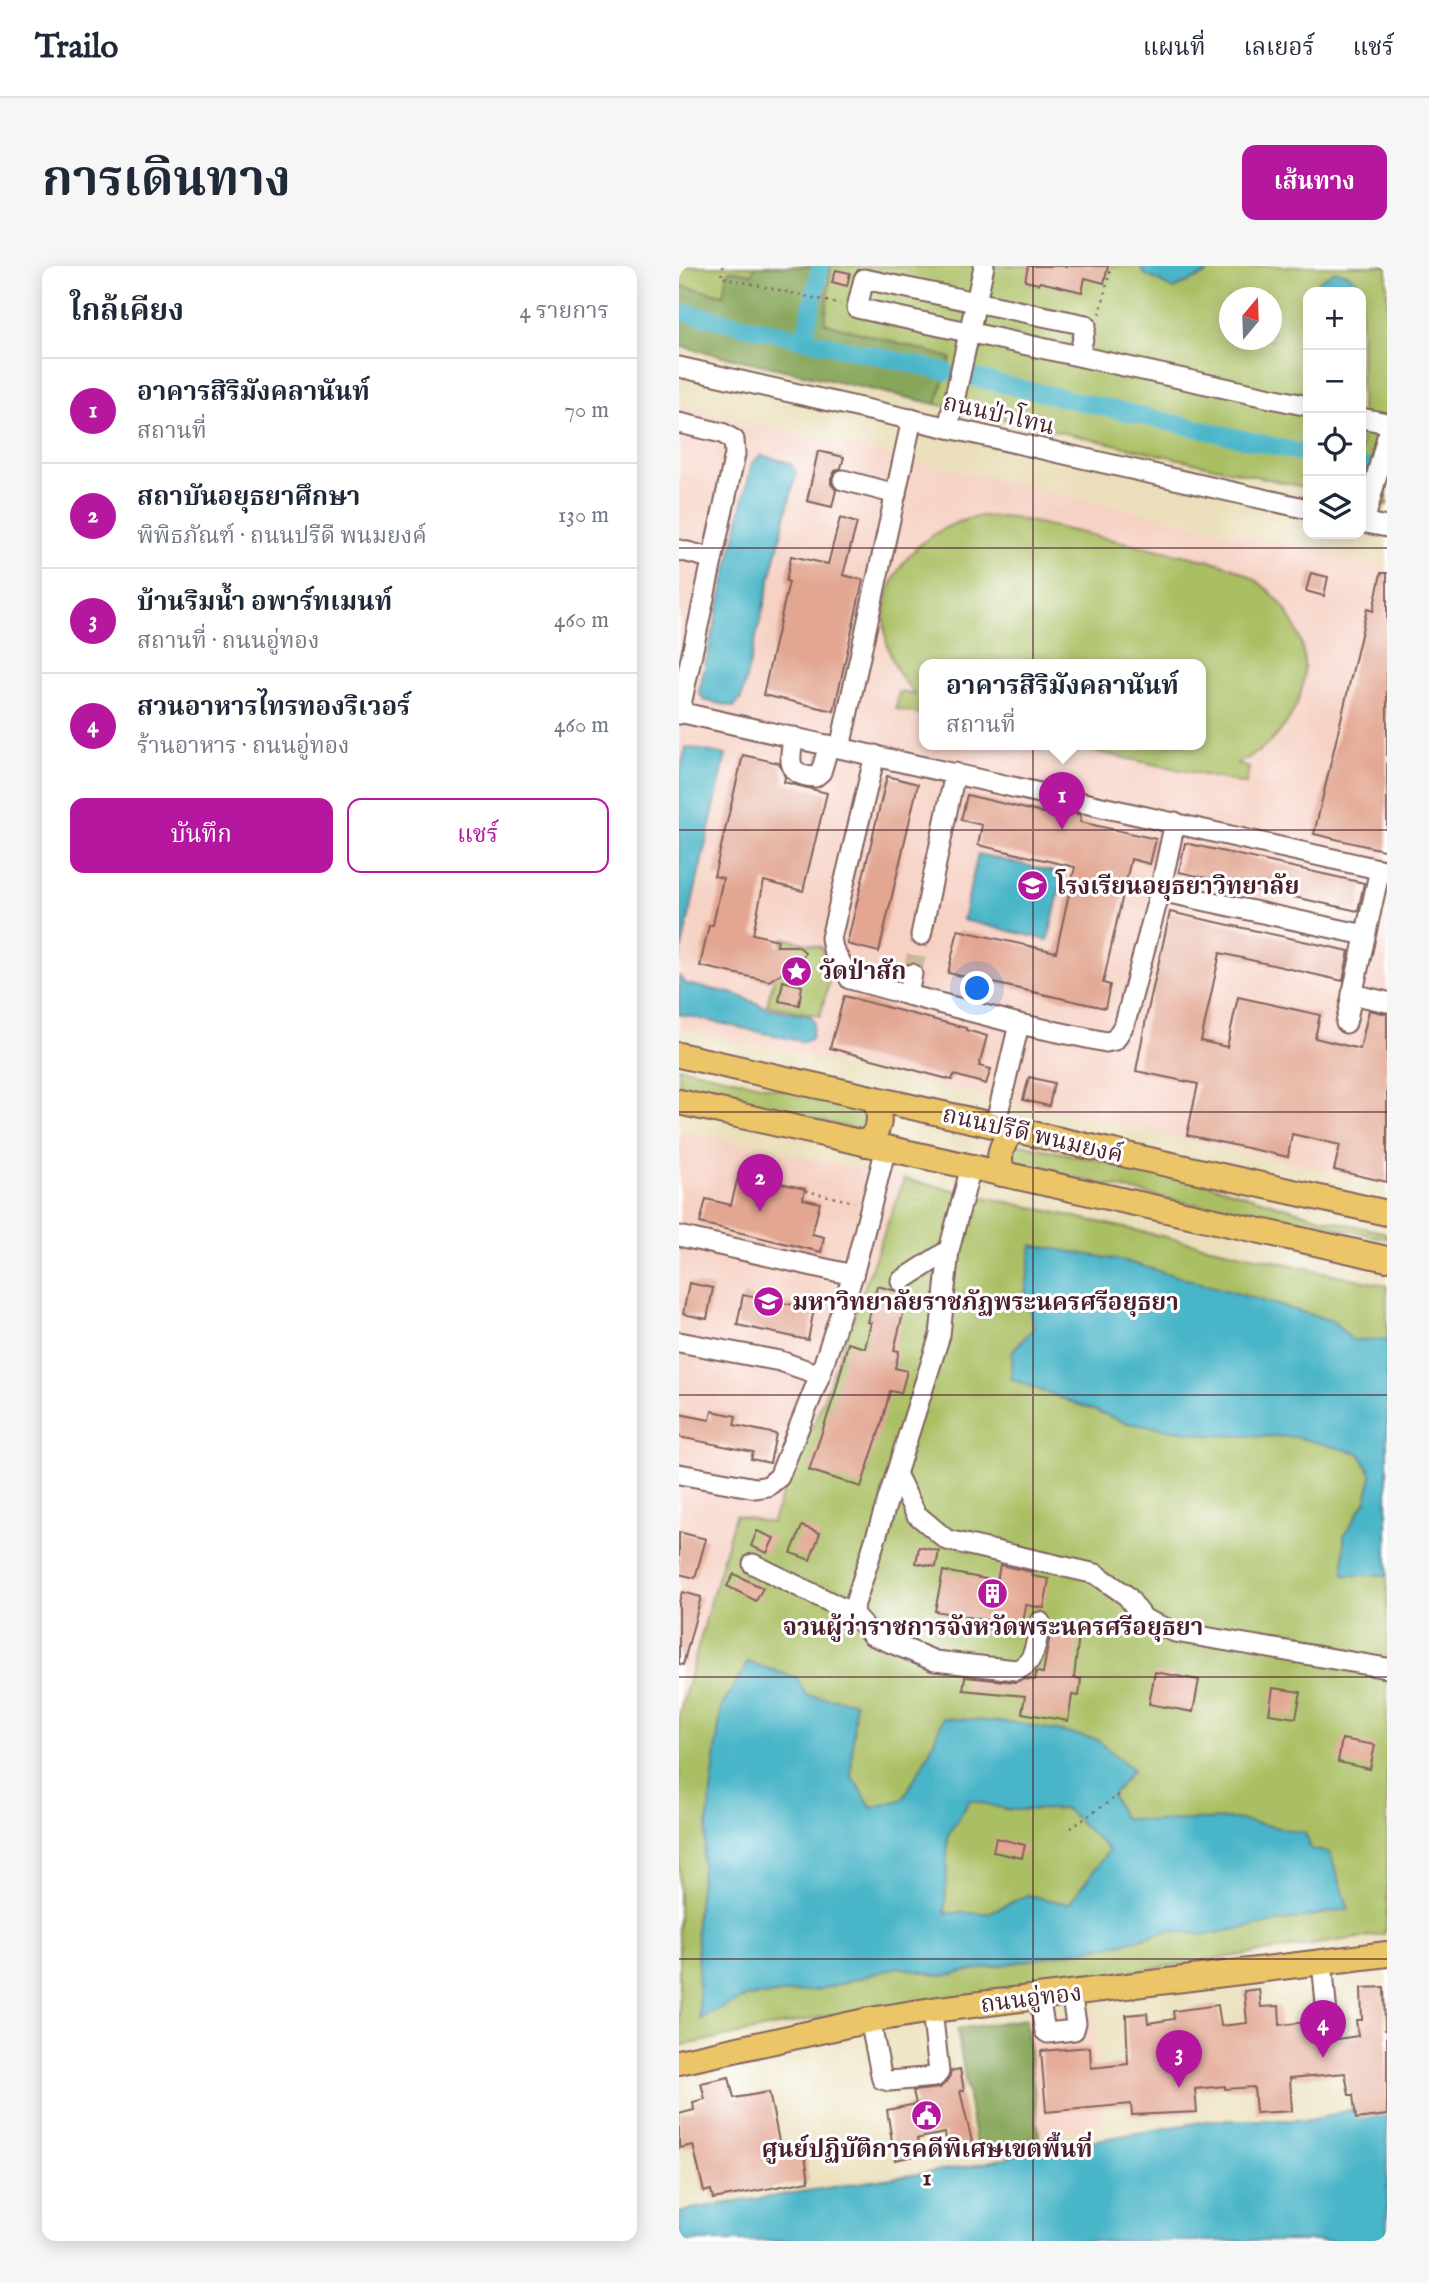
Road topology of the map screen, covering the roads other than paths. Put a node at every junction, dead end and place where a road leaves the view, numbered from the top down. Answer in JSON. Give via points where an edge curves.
{"nodes":[{"id":1,"x":983,"y":266,"type":"edge"},
{"id":2,"x":976,"y":302,"type":"junction"},
{"id":3,"x":969,"y":333,"type":"junction"},
{"id":4,"x":1079,"y":356,"type":"junction"},
{"id":5,"x":679,"y":367,"type":"edge"},
{"id":6,"x":1303,"y":405,"type":"edge"},
{"id":7,"x":912,"y":419,"type":"junction"},
{"id":8,"x":1366,"y":419,"type":"edge"},
{"id":9,"x":679,"y":423,"type":"edge"},
{"id":10,"x":1387,"y":423,"type":"edge"},
{"id":11,"x":949,"y":428,"type":"junction"},
{"id":12,"x":1387,"y":437,"type":"edge"},
{"id":13,"x":843,"y":480,"type":"dead end"},
{"id":14,"x":896,"y":494,"type":"junction"},
{"id":15,"x":1303,"y":508,"type":"edge"},
{"id":16,"x":1366,"y":511,"type":"edge"},
{"id":17,"x":1366,"y":523,"type":"edge"},
{"id":18,"x":1387,"y":527,"type":"edge"},
{"id":19,"x":679,"y":550,"type":"edge"},
{"id":20,"x":711,"y":558,"type":"junction"},
{"id":21,"x":679,"y":712,"type":"edge"},
{"id":22,"x":794,"y":737,"type":"junction"},
{"id":23,"x":835,"y":746,"type":"junction"},
{"id":24,"x":875,"y":755,"type":"junction"},
{"id":25,"x":955,"y":773,"type":"junction"},
{"id":26,"x":1175,"y":822,"type":"junction"},
{"id":27,"x":1383,"y":870,"type":"edge"},
{"id":28,"x":1160,"y":891,"type":"junction"},
{"id":29,"x":921,"y":935,"type":"tunnel mouth"},
{"id":30,"x":1365,"y":936,"type":"junction"},
{"id":31,"x":912,"y":974,"type":"tunnel mouth"},
{"id":32,"x":1352,"y":994,"type":"junction"},
{"id":33,"x":908,"y":995,"type":"junction"},
{"id":34,"x":1387,"y":1002,"type":"edge"},
{"id":35,"x":1346,"y":1023,"type":"dead end"},
{"id":36,"x":1019,"y":1024,"type":"junction"},
{"id":37,"x":679,"y":1055,"type":"edge"},
{"id":38,"x":876,"y":1099,"type":"junction"},
{"id":39,"x":679,"y":1102,"type":"edge"},
{"id":40,"x":1004,"y":1128,"type":"junction"},
{"id":41,"x":876,"y":1146,"type":"junction"},
{"id":42,"x":971,"y":1167,"type":"junction"},
{"id":43,"x":1002,"y":1174,"type":"junction"},
{"id":44,"x":1387,"y":1213,"type":"edge"},
{"id":45,"x":679,"y":1236,"type":"edge"},
{"id":46,"x":949,"y":1250,"type":"junction"},
{"id":47,"x":1387,"y":1259,"type":"edge"},
{"id":48,"x":853,"y":1275,"type":"junction"},
{"id":49,"x":901,"y":1281,"type":"dead end"},
{"id":50,"x":679,"y":1342,"type":"edge"},
{"id":51,"x":820,"y":1375,"type":"junction"},
{"id":52,"x":679,"y":1474,"type":"edge"},
{"id":53,"x":896,"y":1474,"type":"junction"},
{"id":54,"x":753,"y":1564,"type":"dead end"},
{"id":55,"x":852,"y":1613,"type":"junction"},
{"id":56,"x":1040,"y":1622,"type":"dead end"},
{"id":57,"x":1387,"y":1668,"type":"edge"},
{"id":58,"x":1387,"y":1954,"type":"edge"},
{"id":59,"x":1322,"y":1961,"type":"junction"},
{"id":60,"x":1071,"y":1993,"type":"junction"},
{"id":61,"x":1039,"y":1997,"type":"junction"},
{"id":62,"x":932,"y":2010,"type":"junction"},
{"id":63,"x":1327,"y":2015,"type":"dead end"},
{"id":64,"x":870,"y":2020,"type":"junction"},
{"id":65,"x":679,"y":2062,"type":"edge"}],
"edges":[{"from":1,"to":2,"type":"street"},
{"from":2,"to":3,"type":"street"},
{"from":2,"to":3,"type":"street","via":[[864,279],[857,308]]},
{"from":2,"to":4,"type":"street","via":[[1086,325]]},
{"from":3,"to":4,"type":"street"},
{"from":3,"to":11,"type":"street"},
{"from":4,"to":6,"type":"street"},
{"from":5,"to":7,"type":"street","name":"ถนนป่าโทน"},
{"from":7,"to":11,"type":"street","name":"ถนนป่าโทน"},
{"from":7,"to":14,"type":"street"},
{"from":8,"to":10,"type":"street"},
{"from":9,"to":20,"type":"street","via":[[734,440],[735,454]]},
{"from":11,"to":15,"type":"street","name":"ถนนป่าโทน"},
{"from":12,"to":16,"type":"street"},
{"from":13,"to":14,"type":"street"},
{"from":14,"to":23,"type":"street"},
{"from":17,"to":18,"type":"street"},
{"from":19,"to":20,"type":"street"},
{"from":20,"to":21,"type":"street"},
{"from":21,"to":22,"type":"street"},
{"from":22,"to":23,"type":"street"},
{"from":22,"to":23,"type":"street","via":[[792,768],[807,777],[821,772]]},
{"from":23,"to":24,"type":"street"},
{"from":24,"to":25,"type":"street"},
{"from":24,"to":33,"type":"street","via":[[832,949],[850,979]]},
{"from":25,"to":26,"type":"street"},
{"from":25,"to":29,"type":"street"},
{"from":26,"to":27,"type":"street"},
{"from":26,"to":28,"type":"street"},
{"from":27,"to":30,"type":"street"},
{"from":28,"to":30,"type":"street"},
{"from":28,"to":36,"type":"street","via":[[1125,1023],[1115,1040]]},
{"from":30,"to":32,"type":"street"},
{"from":31,"to":33,"type":"street"},
{"from":32,"to":34,"type":"street"},
{"from":32,"to":35,"type":"street"},
{"from":33,"to":36,"type":"street"},
{"from":36,"to":40,"type":"street"},
{"from":37,"to":38,"type":"main road","name":"ถนนปรีดี พนมยงค์"},
{"from":38,"to":40,"type":"main road","name":"ถนนปรีดี พนมยงค์"},
{"from":38,"to":41,"type":"main road","via":[[880,1117]]},
{"from":39,"to":41,"type":"main road","name":"ถนนปรีดี พนมยงค์"},
{"from":40,"to":43,"type":"main road","via":[[998,1159]]},
{"from":40,"to":44,"type":"main road","name":"ถนนปรีดี พนมยงค์"},
{"from":41,"to":42,"type":"main road","name":"ถนนปรีดี พนมยงค์"},
{"from":41,"to":48,"type":"street","via":[[871,1206]]},
{"from":42,"to":43,"type":"main road","name":"ถนนปรีดี พนมยงค์"},
{"from":42,"to":46,"type":"street"},
{"from":43,"to":47,"type":"main road","name":"ถนนปรีดี พนมยงค์"},
{"from":45,"to":48,"type":"street"},
{"from":46,"to":49,"type":"street"},
{"from":46,"to":53,"type":"street","via":[[940,1335]]},
{"from":48,"to":51,"type":"street"},
{"from":50,"to":51,"type":"street","via":[[780,1361]]},
{"from":51,"to":52,"type":"street","via":[[779,1478],[768,1486],[756,1488]]},
{"from":53,"to":55,"type":"street"},
{"from":53,"to":57,"type":"street","via":[[916,1514],[947,1540],[1096,1574],[1127,1596],[1144,1619],[1175,1632]]},
{"from":54,"to":55,"type":"street"},
{"from":55,"to":56,"type":"street","via":[[872,1635],[935,1661],[1016,1670],[1031,1661]]},
{"from":58,"to":59,"type":"main road","name":"ถนนอู่ทอง"},
{"from":59,"to":60,"type":"main road","name":"ถนนอู่ทอง"},
{"from":59,"to":63,"type":"street"},
{"from":60,"to":61,"type":"main road","name":"ถนนอู่ทอง"},
{"from":60,"to":61,"type":"street","via":[[1074,2030],[1045,2031]]},
{"from":61,"to":62,"type":"main road","name":"ถนนอู่ทอง"},
{"from":62,"to":64,"type":"main road","name":"ถนนอู่ทอง"},
{"from":62,"to":64,"type":"street","via":[[936,2077],[882,2079]]},
{"from":64,"to":65,"type":"main road","name":"ถนนอู่ทอง"}]}
